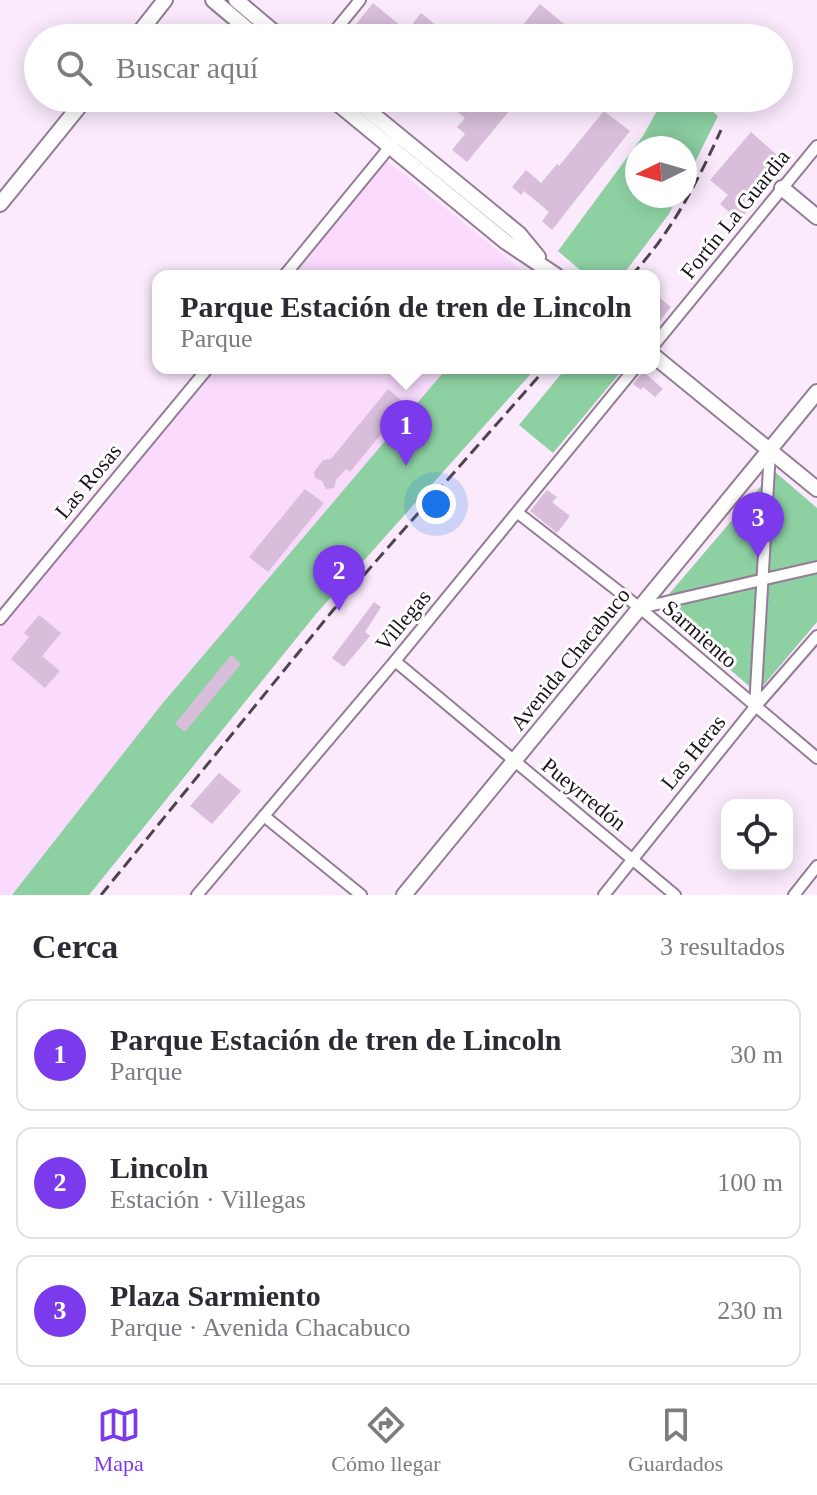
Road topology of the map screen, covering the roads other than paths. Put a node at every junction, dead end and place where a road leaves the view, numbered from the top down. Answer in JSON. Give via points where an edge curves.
{"nodes":[{"id":1,"x":165,"y":0,"type":"edge"},
{"id":2,"x":213,"y":0,"type":"edge"},
{"id":3,"x":236,"y":0,"type":"edge"},
{"id":4,"x":360,"y":0,"type":"edge"},
{"id":5,"x":146,"y":24,"type":"edge"},
{"id":6,"x":241,"y":24,"type":"edge"},
{"id":7,"x":264,"y":24,"type":"edge"},
{"id":8,"x":340,"y":24,"type":"edge"},
{"id":9,"x":75,"y":112,"type":"edge"},
{"id":10,"x":352,"y":112,"type":"edge"},
{"id":11,"x":366,"y":112,"type":"edge"},
{"id":12,"x":394,"y":141,"type":"junction"},
{"id":13,"x":817,"y":146,"type":"edge"},
{"id":14,"x":784,"y":186,"type":"junction"},
{"id":15,"x":0,"y":204,"type":"edge"},
{"id":16,"x":817,"y":209,"type":"edge"},
{"id":17,"x":817,"y":217,"type":"edge"},
{"id":18,"x":289,"y":270,"type":"edge"},
{"id":19,"x":550,"y":270,"type":"edge"},
{"id":20,"x":660,"y":338,"type":"edge"},
{"id":21,"x":660,"y":361,"type":"edge"},
{"id":22,"x":203,"y":374,"type":"edge"},
{"id":23,"x":630,"y":374,"type":"edge"},
{"id":24,"x":817,"y":392,"type":"edge"},
{"id":25,"x":770,"y":451,"type":"junction"},
{"id":26,"x":817,"y":489,"type":"edge"},
{"id":27,"x":518,"y":513,"type":"junction"},
{"id":28,"x":817,"y":567,"type":"edge"},
{"id":29,"x":763,"y":579,"type":"junction"},
{"id":30,"x":640,"y":608,"type":"junction"},
{"id":31,"x":0,"y":619,"type":"edge"},
{"id":32,"x":817,"y":636,"type":"edge"},
{"id":33,"x":395,"y":661,"type":"junction"},
{"id":34,"x":755,"y":707,"type":"junction"},
{"id":35,"x":817,"y":758,"type":"edge"},
{"id":36,"x":513,"y":762,"type":"junction"},
{"id":37,"x":264,"y":816,"type":"junction"},
{"id":38,"x":632,"y":860,"type":"junction"},
{"id":39,"x":817,"y":866,"type":"edge"},
{"id":40,"x":197,"y":895,"type":"edge"},
{"id":41,"x":361,"y":895,"type":"edge"},
{"id":42,"x":404,"y":895,"type":"edge"},
{"id":43,"x":604,"y":895,"type":"edge"},
{"id":44,"x":675,"y":895,"type":"edge"},
{"id":45,"x":794,"y":895,"type":"edge"}],
"edges":[{"from":1,"to":5,"type":"main road"},
{"from":2,"to":6,"type":"main road"},
{"from":3,"to":7,"type":"main road"},
{"from":4,"to":8,"type":"street"},
{"from":9,"to":15,"type":"main road"},
{"from":10,"to":12,"type":"main road"},
{"from":11,"to":12,"type":"main road"},
{"from":12,"to":18,"type":"street"},
{"from":12,"to":19,"type":"main road","via":[[506,242]]},
{"from":13,"to":14,"type":"street","name":"Fortín La Guardia"},
{"from":14,"to":16,"type":"main road"},
{"from":14,"to":17,"type":"main road"},
{"from":14,"to":20,"type":"street","name":"Fortín La Guardia"},
{"from":21,"to":25,"type":"main road"},
{"from":22,"to":31,"type":"street","name":"Las Rosas"},
{"from":23,"to":27,"type":"street","name":"Villegas"},
{"from":24,"to":25,"type":"main road","name":"Avenida Chacabuco"},
{"from":25,"to":26,"type":"main road"},
{"from":25,"to":29,"type":"street"},
{"from":25,"to":30,"type":"main road","name":"Avenida Chacabuco"},
{"from":27,"to":30,"type":"street","name":"Sarmiento"},
{"from":27,"to":33,"type":"street","name":"Villegas"},
{"from":28,"to":29,"type":"street"},
{"from":29,"to":30,"type":"street"},
{"from":29,"to":34,"type":"street"},
{"from":30,"to":34,"type":"street","name":"Sarmiento"},
{"from":30,"to":36,"type":"main road","name":"Avenida Chacabuco"},
{"from":32,"to":34,"type":"street","name":"Las Heras"},
{"from":33,"to":36,"type":"street","name":"Pueyrredón"},
{"from":33,"to":37,"type":"street","name":"Villegas"},
{"from":34,"to":35,"type":"street","name":"Sarmiento"},
{"from":34,"to":38,"type":"street","name":"Las Heras"},
{"from":36,"to":38,"type":"street","name":"Pueyrredón"},
{"from":36,"to":42,"type":"main road","name":"Avenida Chacabuco"},
{"from":37,"to":40,"type":"street","name":"Villegas"},
{"from":37,"to":41,"type":"street"},
{"from":38,"to":43,"type":"street","name":"Las Heras"},
{"from":38,"to":44,"type":"street","name":"Pueyrredón"},
{"from":39,"to":45,"type":"street"}]}
